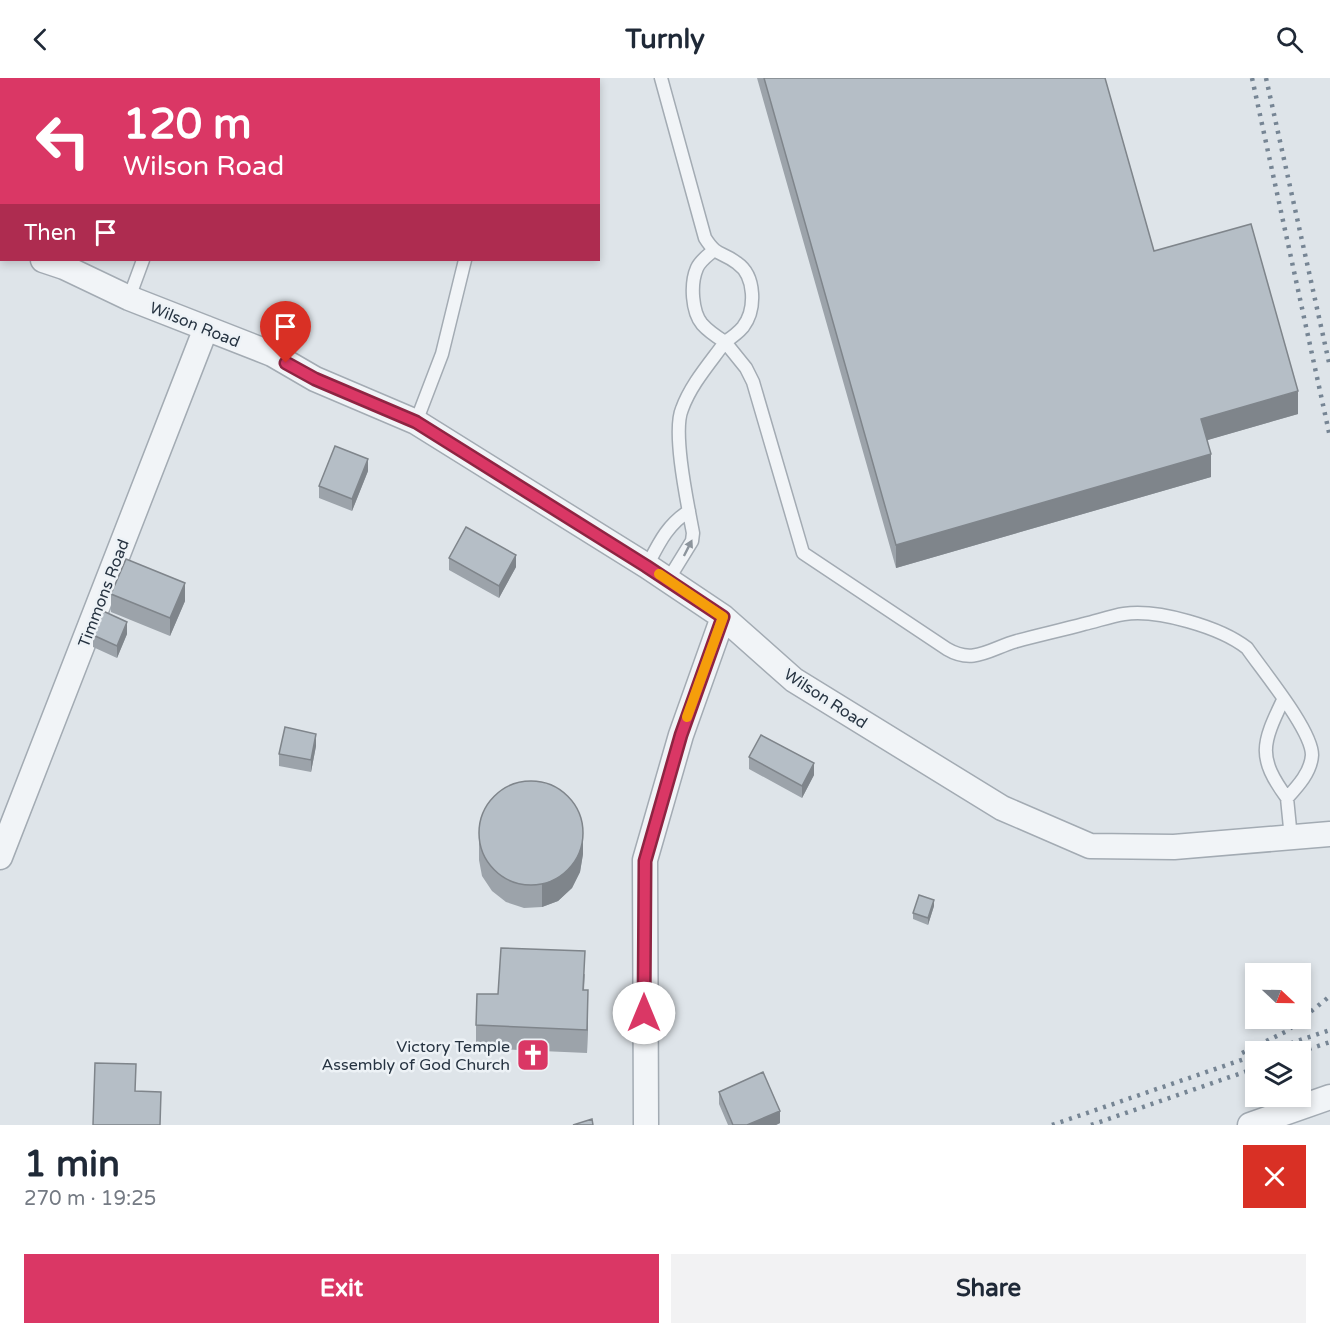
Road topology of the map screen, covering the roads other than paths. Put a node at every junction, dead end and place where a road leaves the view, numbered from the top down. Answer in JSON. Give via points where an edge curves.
{"nodes":[{"id":1,"x":661,"y":78,"type":"edge"},
{"id":2,"x":713,"y":251,"type":"junction"},
{"id":3,"x":46,"y":261,"type":"edge"},
{"id":4,"x":143,"y":261,"type":"edge"},
{"id":5,"x":465,"y":261,"type":"edge"},
{"id":6,"x":129,"y":298,"type":"junction"},
{"id":7,"x":206,"y":328,"type":"junction"},
{"id":8,"x":725,"y":342,"type":"junction"},
{"id":9,"x":416,"y":422,"type":"junction"},
{"id":10,"x":689,"y":511,"type":"junction"},
{"id":11,"x":646,"y":566,"type":"junction"},
{"id":12,"x":668,"y":580,"type":"junction"},
{"id":13,"x":723,"y":617,"type":"junction"},
{"id":14,"x":1283,"y":700,"type":"junction"},
{"id":15,"x":1287,"y":798,"type":"junction"},
{"id":16,"x":1330,"y":834,"type":"edge"},
{"id":17,"x":1292,"y":838,"type":"junction"},
{"id":18,"x":0,"y":857,"type":"edge"},
{"id":19,"x":1330,"y":1097,"type":"edge"},
{"id":20,"x":646,"y":1125,"type":"edge"},
{"id":21,"x":1250,"y":1125,"type":"edge"}],
"edges":[{"from":1,"to":2,"type":"lane","via":[[705,238]]},
{"from":2,"to":8,"type":"lane","via":[[696,268],[694,305],[700,322]]},
{"from":2,"to":8,"type":"lane","via":[[746,271],[751,287],[749,317],[742,329]]},
{"from":3,"to":6,"type":"street","name":"Wilson Road"},
{"from":4,"to":6,"type":"lane"},
{"from":5,"to":9,"type":"lane","via":[[442,354]]},
{"from":6,"to":7,"type":"street","name":"Wilson Road"},
{"from":7,"to":9,"type":"street","name":"Wilson Road","via":[[272,354],[315,379]]},
{"from":7,"to":18,"type":"street","name":"Timmons Road"},
{"from":8,"to":10,"type":"lane","via":[[681,410],[681,460]]},
{"from":8,"to":14,"type":"lane","via":[[753,382],[803,553],[947,649],[965,657],[976,656],[1014,642],[1126,614],[1168,616],[1238,641]]},
{"from":9,"to":11,"type":"street","name":"Wilson Road"},
{"from":10,"to":11,"type":"lane","via":[[669,527]]},
{"from":12,"to":10,"type":"lane","one_way":true,"via":[[692,541]]},
{"from":11,"to":12,"type":"street","name":"Wilson Road"},
{"from":12,"to":13,"type":"street","name":"Wilson Road"},
{"from":13,"to":17,"type":"street","name":"Wilson Road","via":[[794,680],[1002,808],[1090,846],[1174,847]]},
{"from":13,"to":20,"type":"street","via":[[681,735],[645,861]]},
{"from":14,"to":15,"type":"lane","via":[[1267,733],[1265,751],[1272,776]]},
{"from":14,"to":15,"type":"lane","via":[[1306,733],[1312,754],[1306,774]]},
{"from":15,"to":17,"type":"lane"},
{"from":16,"to":17,"type":"street","name":"Wilson Road"},
{"from":19,"to":21,"type":"street"}]}
